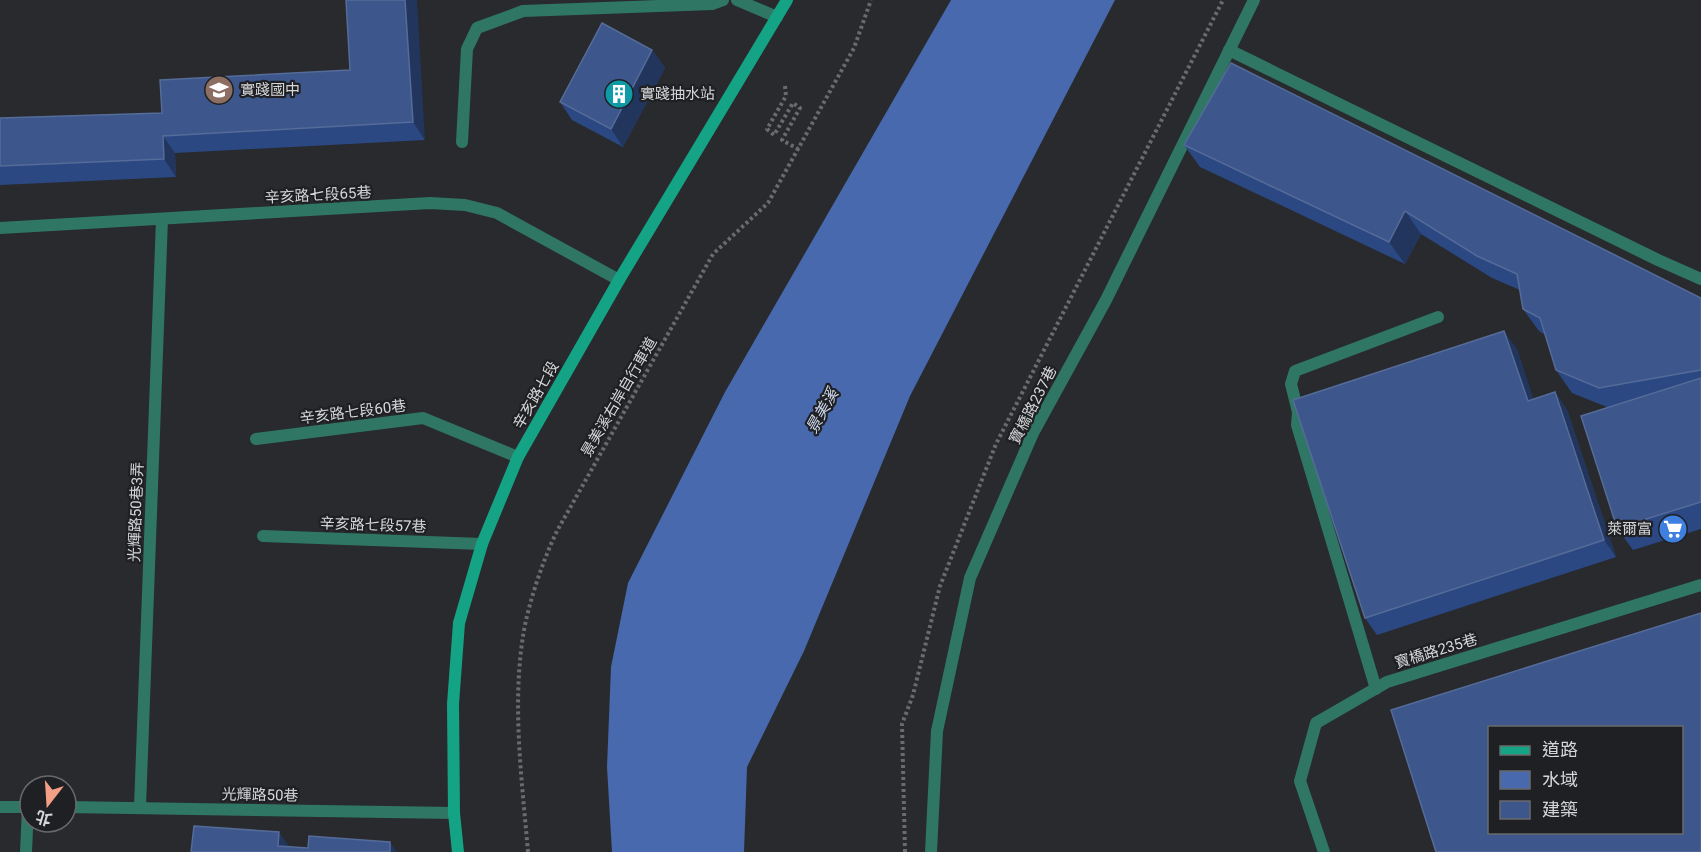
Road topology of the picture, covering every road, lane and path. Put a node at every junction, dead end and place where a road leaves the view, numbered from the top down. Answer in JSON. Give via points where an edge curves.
{"nodes":[{"id":1,"x":723,"y":0,"type":"edge"},
{"id":2,"x":737,"y":0,"type":"edge"},
{"id":3,"x":787,"y":0,"type":"edge"},
{"id":4,"x":871,"y":0,"type":"edge"},
{"id":5,"x":1254,"y":0,"type":"edge"},
{"id":6,"x":777,"y":17,"type":"junction"},
{"id":7,"x":1229,"y":50,"type":"junction"},
{"id":8,"x":785,"y":86,"type":"dead end"},
{"id":9,"x":462,"y":142,"type":"dead end"},
{"id":10,"x":798,"y":148,"type":"junction"},
{"id":11,"x":162,"y":219,"type":"junction"},
{"id":12,"x":0,"y":228,"type":"edge"},
{"id":13,"x":1701,"y":279,"type":"edge"},
{"id":14,"x":619,"y":280,"type":"junction"},
{"id":15,"x":1438,"y":317,"type":"dead end"},
{"id":16,"x":1320,"y":404,"type":"edge"},
{"id":17,"x":1298,"y":412,"type":"junction"},
{"id":18,"x":256,"y":439,"type":"dead end"},
{"id":19,"x":518,"y":457,"type":"junction"},
{"id":20,"x":263,"y":536,"type":"dead end"},
{"id":21,"x":482,"y":544,"type":"junction"},
{"id":22,"x":1701,"y":585,"type":"edge"},
{"id":23,"x":1376,"y":689,"type":"junction"},
{"id":24,"x":0,"y":807,"type":"edge"},
{"id":25,"x":18,"y":807,"type":"edge"},
{"id":26,"x":78,"y":807,"type":"edge"},
{"id":27,"x":140,"y":807,"type":"junction"},
{"id":28,"x":454,"y":813,"type":"junction"},
{"id":29,"x":27,"y":834,"type":"edge"},
{"id":30,"x":26,"y":852,"type":"edge"},
{"id":31,"x":458,"y":852,"type":"edge"},
{"id":32,"x":528,"y":852,"type":"edge"},
{"id":33,"x":931,"y":852,"type":"edge"},
{"id":34,"x":1324,"y":852,"type":"edge"}],
"edges":[{"from":1,"to":9,"type":"street","via":[[712,4],[523,11],[477,28],[467,49]]},
{"from":2,"to":6,"type":"street"},
{"from":3,"to":6,"type":"main road","name":"辛亥路七段"},
{"from":4,"to":10,"type":"path","name":"景美溪右岸自行車道","via":[[854,48]]},
{"from":5,"to":7,"type":"street","name":"寶橋路237巷"},
{"from":6,"to":14,"type":"main road","name":"辛亥路七段"},
{"from":7,"to":13,"type":"street"},
{"from":7,"to":33,"type":"street","name":"寶橋路237巷","via":[[1106,300],[1033,433],[970,578],[937,731]]},
{"from":8,"to":10,"type":"path","via":[[786,96],[767,129],[774,135],[793,104],[800,108],[782,140]]},
{"from":10,"to":32,"type":"path","name":"景美溪右岸自行車道","via":[[768,203],[713,254],[545,556],[523,635],[518,688]]},
{"from":11,"to":12,"type":"street","name":"辛亥路七段65巷"},
{"from":11,"to":14,"type":"street","name":"辛亥路七段65巷","via":[[430,203],[465,205],[497,213]]},
{"from":11,"to":27,"type":"street","name":"光輝路50巷3弄"},
{"from":14,"to":19,"type":"main road","name":"辛亥路七段"},
{"from":15,"to":17,"type":"street","via":[[1295,371],[1291,384]]},
{"from":16,"to":17,"type":"street"},
{"from":17,"to":23,"type":"street","via":[[1298,425]]},
{"from":18,"to":19,"type":"street","name":"辛亥路七段60巷","via":[[423,418]]},
{"from":19,"to":21,"type":"main road","name":"辛亥路七段"},
{"from":20,"to":21,"type":"street","name":"辛亥路七段57巷"},
{"from":21,"to":28,"type":"main road","name":"辛亥路七段","via":[[459,623],[453,704]]},
{"from":22,"to":23,"type":"street","name":"寶橋路235巷","via":[[1388,682]]},
{"from":23,"to":34,"type":"street","name":"寶橋路235巷","via":[[1317,723],[1300,781]]},
{"from":24,"to":25,"type":"street"},
{"from":26,"to":27,"type":"street","name":"光輝路50巷"},
{"from":27,"to":28,"type":"street","name":"光輝路50巷"},
{"from":28,"to":31,"type":"main road","name":"辛亥路七段"},
{"from":29,"to":30,"type":"street"}]}
